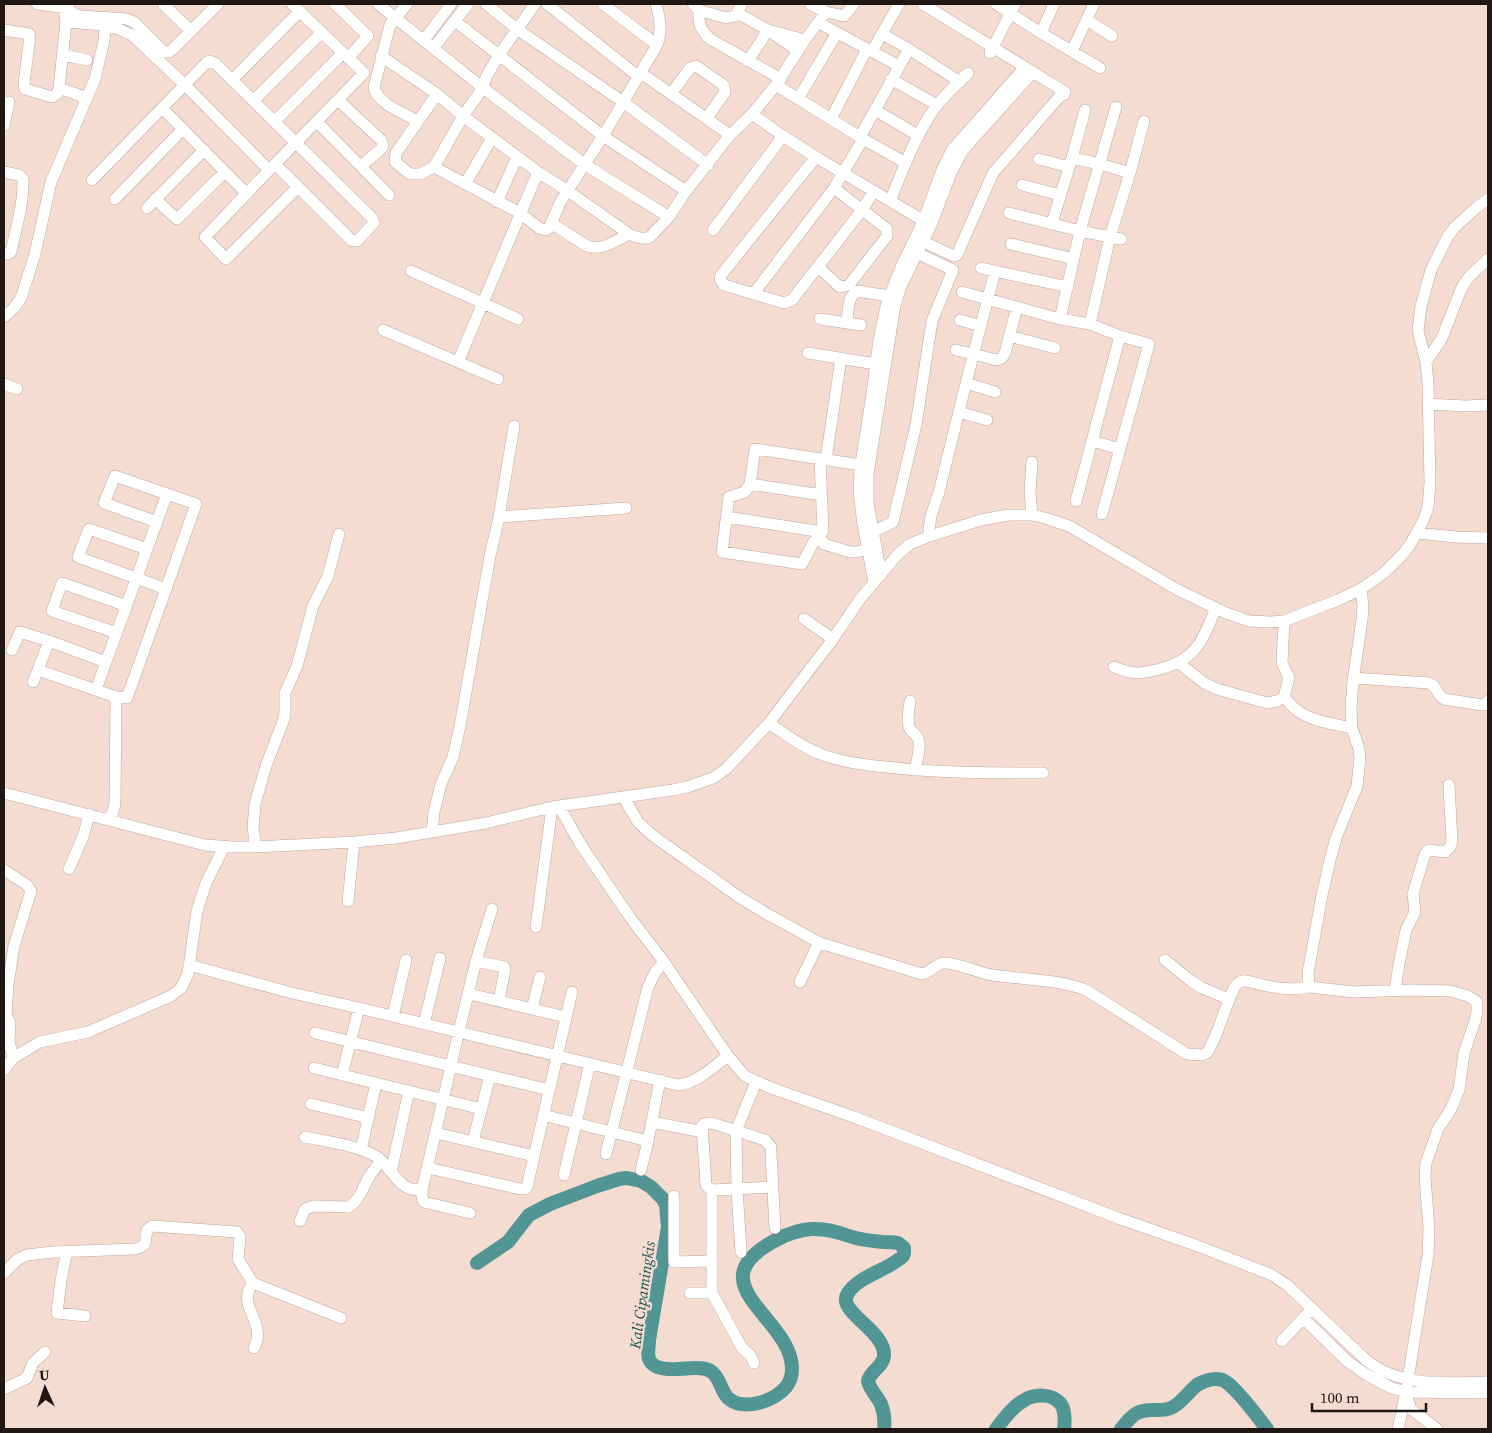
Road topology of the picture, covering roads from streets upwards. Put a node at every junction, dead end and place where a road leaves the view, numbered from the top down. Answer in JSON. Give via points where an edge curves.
{"nodes":[{"id":1,"x":37,"y":4,"type":"edge"},
{"id":2,"x":163,"y":4,"type":"edge"},
{"id":3,"x":336,"y":4,"type":"edge"},
{"id":4,"x":378,"y":4,"type":"edge"},
{"id":5,"x":407,"y":4,"type":"edge"},
{"id":6,"x":451,"y":4,"type":"edge"},
{"id":7,"x":468,"y":4,"type":"edge"},
{"id":8,"x":486,"y":4,"type":"edge"},
{"id":9,"x":535,"y":4,"type":"edge"},
{"id":10,"x":547,"y":4,"type":"edge"},
{"id":11,"x":603,"y":4,"type":"edge"},
{"id":12,"x":811,"y":4,"type":"edge"},
{"id":13,"x":854,"y":4,"type":"edge"},
{"id":14,"x":899,"y":4,"type":"edge"},
{"id":15,"x":913,"y":4,"type":"edge"},
{"id":16,"x":923,"y":4,"type":"edge"},
{"id":17,"x":996,"y":4,"type":"edge"},
{"id":18,"x":1054,"y":4,"type":"edge"},
{"id":19,"x":1094,"y":4,"type":"edge"},
{"id":20,"x":214,"y":5,"type":"edge"},
{"id":21,"x":660,"y":5,"type":"edge"},
{"id":22,"x":295,"y":6,"type":"edge"},
{"id":23,"x":66,"y":7,"type":"edge"},
{"id":24,"x":696,"y":7,"type":"edge"},
{"id":25,"x":739,"y":8,"type":"edge"},
{"id":26,"x":1013,"y":8,"type":"edge"},
{"id":27,"x":826,"y":12,"type":"junction"},
{"id":28,"x":395,"y":18,"type":"junction"},
{"id":29,"x":1086,"y":20,"type":"junction"},
{"id":30,"x":455,"y":21,"type":"junction"},
{"id":31,"x":66,"y":22,"type":"junction"},
{"id":32,"x":818,"y":23,"type":"junction"},
{"id":33,"x":105,"y":25,"type":"junction"},
{"id":34,"x":517,"y":28,"type":"junction"},
{"id":35,"x":4,"y":30,"type":"edge"},
{"id":36,"x":768,"y":30,"type":"junction"},
{"id":37,"x":191,"y":31,"type":"junction"},
{"id":38,"x":322,"y":32,"type":"junction"},
{"id":39,"x":837,"y":33,"type":"junction"},
{"id":40,"x":1041,"y":33,"type":"junction"},
{"id":41,"x":882,"y":34,"type":"junction"},
{"id":42,"x":1112,"y":36,"type":"dead end"},
{"id":43,"x":424,"y":40,"type":"junction"},
{"id":44,"x":805,"y":40,"type":"junction"},
{"id":45,"x":657,"y":45,"type":"junction"},
{"id":46,"x":434,"y":47,"type":"junction"},
{"id":47,"x":908,"y":49,"type":"junction"},
{"id":48,"x":869,"y":50,"type":"junction"},
{"id":49,"x":992,"y":50,"type":"junction"},
{"id":50,"x":798,"y":51,"type":"junction"},
{"id":51,"x":1072,"y":51,"type":"junction"},
{"id":52,"x":63,"y":55,"type":"junction"},
{"id":53,"x":346,"y":55,"type":"junction"},
{"id":54,"x":499,"y":55,"type":"junction"},
{"id":55,"x":381,"y":56,"type":"junction"},
{"id":56,"x":86,"y":60,"type":"dead end"},
{"id":57,"x":748,"y":61,"type":"junction"},
{"id":58,"x":899,"y":66,"type":"junction"},
{"id":59,"x":1100,"y":68,"type":"dead end"},
{"id":60,"x":1027,"y":72,"type":"junction"},
{"id":61,"x":640,"y":75,"type":"junction"},
{"id":62,"x":891,"y":79,"type":"junction"},
{"id":63,"x":232,"y":80,"type":"junction"},
{"id":64,"x":778,"y":82,"type":"junction"},
{"id":65,"x":185,"y":85,"type":"junction"},
{"id":66,"x":59,"y":88,"type":"junction"},
{"id":67,"x":483,"y":88,"type":"junction"},
{"id":68,"x":436,"y":94,"type":"junction"},
{"id":69,"x":671,"y":94,"type":"junction"},
{"id":70,"x":87,"y":98,"type":"junction"},
{"id":71,"x":254,"y":100,"type":"junction"},
{"id":72,"x":338,"y":100,"type":"junction"},
{"id":73,"x":798,"y":100,"type":"junction"},
{"id":74,"x":9,"y":102,"type":"dead end"},
{"id":75,"x":623,"y":102,"type":"junction"},
{"id":76,"x":937,"y":105,"type":"junction"},
{"id":77,"x":1116,"y":107,"type":"dead end"},
{"id":78,"x":162,"y":108,"type":"junction"},
{"id":79,"x":874,"y":110,"type":"junction"},
{"id":80,"x":1085,"y":110,"type":"dead end"},
{"id":81,"x":752,"y":114,"type":"junction"},
{"id":82,"x":463,"y":116,"type":"junction"},
{"id":83,"x":707,"y":118,"type":"junction"},
{"id":84,"x":831,"y":119,"type":"junction"},
{"id":85,"x":417,"y":121,"type":"junction"},
{"id":86,"x":1144,"y":121,"type":"dead end"},
{"id":87,"x":275,"y":122,"type":"junction"},
{"id":88,"x":317,"y":122,"type":"junction"},
{"id":89,"x":4,"y":125,"type":"edge"},
{"id":90,"x":183,"y":129,"type":"junction"},
{"id":91,"x":730,"y":135,"type":"junction"},
{"id":92,"x":603,"y":136,"type":"junction"},
{"id":93,"x":782,"y":136,"type":"junction"},
{"id":94,"x":918,"y":136,"type":"junction"},
{"id":95,"x":492,"y":138,"type":"junction"},
{"id":96,"x":862,"y":138,"type":"junction"},
{"id":97,"x":296,"y":142,"type":"junction"},
{"id":98,"x":204,"y":150,"type":"junction"},
{"id":99,"x":518,"y":157,"type":"junction"},
{"id":100,"x":816,"y":157,"type":"junction"},
{"id":101,"x":1039,"y":160,"type":"dead end"},
{"id":102,"x":1070,"y":162,"type":"junction"},
{"id":103,"x":906,"y":163,"type":"junction"},
{"id":104,"x":584,"y":164,"type":"junction"},
{"id":105,"x":1100,"y":164,"type":"junction"},
{"id":106,"x":708,"y":165,"type":"junction"},
{"id":107,"x":361,"y":166,"type":"junction"},
{"id":108,"x":272,"y":167,"type":"junction"},
{"id":109,"x":434,"y":167,"type":"junction"},
{"id":110,"x":4,"y":172,"type":"edge"},
{"id":111,"x":226,"y":172,"type":"junction"},
{"id":112,"x":538,"y":172,"type":"junction"},
{"id":113,"x":842,"y":172,"type":"junction"},
{"id":114,"x":1130,"y":173,"type":"junction"},
{"id":115,"x":92,"y":180,"type":"dead end"},
{"id":116,"x":465,"y":184,"type":"junction"},
{"id":117,"x":1022,"y":185,"type":"dead end"},
{"id":118,"x":298,"y":187,"type":"junction"},
{"id":119,"x":834,"y":188,"type":"junction"},
{"id":120,"x":568,"y":191,"type":"junction"},
{"id":121,"x":686,"y":191,"type":"junction"},
{"id":122,"x":874,"y":191,"type":"junction"},
{"id":123,"x":247,"y":194,"type":"junction"},
{"id":124,"x":389,"y":195,"type":"dead end"},
{"id":125,"x":1060,"y":195,"type":"junction"},
{"id":126,"x":115,"y":199,"type":"dead end"},
{"id":127,"x":155,"y":199,"type":"junction"},
{"id":128,"x":1488,"y":199,"type":"edge"},
{"id":129,"x":890,"y":201,"type":"junction"},
{"id":130,"x":497,"y":202,"type":"junction"},
{"id":131,"x":147,"y":208,"type":"dead end"},
{"id":132,"x":862,"y":210,"type":"junction"},
{"id":133,"x":1009,"y":212,"type":"dead end"},
{"id":134,"x":520,"y":213,"type":"junction"},
{"id":135,"x":669,"y":217,"type":"junction"},
{"id":136,"x":551,"y":223,"type":"junction"},
{"id":137,"x":1052,"y":223,"type":"junction"},
{"id":138,"x":927,"y":224,"type":"junction"},
{"id":139,"x":713,"y":230,"type":"dead end"},
{"id":140,"x":1080,"y":231,"type":"junction"},
{"id":141,"x":629,"y":234,"type":"junction"},
{"id":142,"x":1116,"y":238,"type":"junction"},
{"id":143,"x":919,"y":240,"type":"junction"},
{"id":144,"x":1011,"y":244,"type":"dead end"},
{"id":145,"x":918,"y":252,"type":"junction"},
{"id":146,"x":4,"y":253,"type":"edge"},
{"id":147,"x":1074,"y":259,"type":"junction"},
{"id":148,"x":1488,"y":259,"type":"edge"},
{"id":149,"x":818,"y":267,"type":"junction"},
{"id":150,"x":981,"y":268,"type":"dead end"},
{"id":151,"x":411,"y":271,"type":"dead end"},
{"id":152,"x":995,"y":271,"type":"junction"},
{"id":153,"x":1068,"y":287,"type":"junction"},
{"id":154,"x":962,"y":292,"type":"dead end"},
{"id":155,"x":754,"y":293,"type":"junction"},
{"id":156,"x":889,"y":296,"type":"junction"},
{"id":157,"x":988,"y":299,"type":"junction"},
{"id":158,"x":482,"y":302,"type":"junction"},
{"id":159,"x":1018,"y":307,"type":"junction"},
{"id":160,"x":4,"y":317,"type":"edge"},
{"id":161,"x":1060,"y":318,"type":"junction"},
{"id":162,"x":518,"y":319,"type":"dead end"},
{"id":163,"x":820,"y":319,"type":"dead end"},
{"id":164,"x":960,"y":320,"type":"dead end"},
{"id":165,"x":847,"y":323,"type":"junction"},
{"id":166,"x":1090,"y":324,"type":"junction"},
{"id":167,"x":860,"y":325,"type":"dead end"},
{"id":168,"x":980,"y":326,"type":"junction"},
{"id":169,"x":383,"y":330,"type":"dead end"},
{"id":170,"x":1009,"y":336,"type":"junction"},
{"id":171,"x":1120,"y":336,"type":"junction"},
{"id":172,"x":1056,"y":348,"type":"dead end"},
{"id":173,"x":956,"y":350,"type":"dead end"},
{"id":174,"x":808,"y":353,"type":"dead end"},
{"id":175,"x":973,"y":354,"type":"junction"},
{"id":176,"x":841,"y":358,"type":"junction"},
{"id":177,"x":1425,"y":358,"type":"junction"},
{"id":178,"x":458,"y":362,"type":"junction"},
{"id":179,"x":876,"y":364,"type":"junction"},
{"id":180,"x":498,"y":379,"type":"dead end"},
{"id":181,"x":966,"y":383,"type":"junction"},
{"id":182,"x":4,"y":384,"type":"edge"},
{"id":183,"x":17,"y":389,"type":"dead end"},
{"id":184,"x":995,"y":392,"type":"dead end"},
{"id":185,"x":1428,"y":404,"type":"junction"},
{"id":186,"x":1488,"y":405,"type":"edge"},
{"id":187,"x":959,"y":412,"type":"junction"},
{"id":188,"x":986,"y":420,"type":"dead end"},
{"id":189,"x":514,"y":426,"type":"dead end"},
{"id":190,"x":1092,"y":441,"type":"junction"},
{"id":191,"x":1120,"y":449,"type":"junction"},
{"id":192,"x":823,"y":460,"type":"junction"},
{"id":193,"x":1032,"y":462,"type":"dead end"},
{"id":194,"x":861,"y":465,"type":"junction"},
{"id":195,"x":750,"y":484,"type":"junction"},
{"id":196,"x":167,"y":494,"type":"junction"},
{"id":197,"x":822,"y":495,"type":"junction"},
{"id":198,"x":1076,"y":501,"type":"dead end"},
{"id":199,"x":626,"y":508,"type":"dead end"},
{"id":200,"x":1031,"y":510,"type":"junction"},
{"id":201,"x":1102,"y":514,"type":"dead end"},
{"id":202,"x":499,"y":517,"type":"junction"},
{"id":203,"x":727,"y":517,"type":"junction"},
{"id":204,"x":157,"y":522,"type":"junction"},
{"id":205,"x":873,"y":532,"type":"junction"},
{"id":206,"x":929,"y":532,"type":"junction"},
{"id":207,"x":1417,"y":533,"type":"junction"},
{"id":208,"x":339,"y":534,"type":"dead end"},
{"id":209,"x":820,"y":536,"type":"junction"},
{"id":210,"x":1488,"y":538,"type":"edge"},
{"id":211,"x":871,"y":548,"type":"junction"},
{"id":212,"x":147,"y":549,"type":"junction"},
{"id":213,"x":136,"y":578,"type":"junction"},
{"id":214,"x":877,"y":579,"type":"junction"},
{"id":215,"x":166,"y":589,"type":"junction"},
{"id":216,"x":1361,"y":589,"type":"junction"},
{"id":217,"x":127,"y":606,"type":"junction"},
{"id":218,"x":1216,"y":608,"type":"junction"},
{"id":219,"x":804,"y":619,"type":"dead end"},
{"id":220,"x":1284,"y":621,"type":"junction"},
{"id":221,"x":117,"y":633,"type":"junction"},
{"id":222,"x":827,"y":635,"type":"junction"},
{"id":223,"x":48,"y":641,"type":"junction"},
{"id":224,"x":12,"y":650,"type":"dead end"},
{"id":225,"x":106,"y":662,"type":"junction"},
{"id":226,"x":1180,"y":663,"type":"junction"},
{"id":227,"x":1114,"y":667,"type":"dead end"},
{"id":228,"x":38,"y":670,"type":"junction"},
{"id":229,"x":1354,"y":678,"type":"junction"},
{"id":230,"x":34,"y":682,"type":"dead end"},
{"id":231,"x":96,"y":690,"type":"junction"},
{"id":232,"x":1284,"y":697,"type":"junction"},
{"id":233,"x":122,"y":698,"type":"junction"},
{"id":234,"x":1488,"y":701,"type":"edge"},
{"id":235,"x":910,"y":702,"type":"dead end"},
{"id":236,"x":769,"y":723,"type":"junction"},
{"id":237,"x":1352,"y":728,"type":"junction"},
{"id":238,"x":915,"y":770,"type":"junction"},
{"id":239,"x":1043,"y":773,"type":"dead end"},
{"id":240,"x":1449,"y":785,"type":"dead end"},
{"id":241,"x":4,"y":793,"type":"edge"},
{"id":242,"x":624,"y":798,"type":"junction"},
{"id":243,"x":555,"y":806,"type":"junction"},
{"id":244,"x":89,"y":814,"type":"junction"},
{"id":245,"x":110,"y":816,"type":"junction"},
{"id":246,"x":433,"y":822,"type":"junction"},
{"id":247,"x":253,"y":838,"type":"junction"},
{"id":248,"x":354,"y":842,"type":"junction"},
{"id":249,"x":224,"y":847,"type":"junction"},
{"id":250,"x":70,"y":869,"type":"dead end"},
{"id":251,"x":4,"y":870,"type":"edge"},
{"id":252,"x":348,"y":901,"type":"dead end"},
{"id":253,"x":492,"y":909,"type":"dead end"},
{"id":254,"x":536,"y":927,"type":"dead end"},
{"id":255,"x":819,"y":942,"type":"junction"},
{"id":256,"x":440,"y":958,"type":"dead end"},
{"id":257,"x":406,"y":960,"type":"dead end"},
{"id":258,"x":1165,"y":960,"type":"dead end"},
{"id":259,"x":476,"y":961,"type":"junction"},
{"id":260,"x":664,"y":962,"type":"junction"},
{"id":261,"x":189,"y":965,"type":"junction"},
{"id":262,"x":540,"y":977,"type":"dead end"},
{"id":263,"x":800,"y":982,"type":"dead end"},
{"id":264,"x":1310,"y":987,"type":"junction"},
{"id":265,"x":1395,"y":991,"type":"junction"},
{"id":266,"x":572,"y":992,"type":"dead end"},
{"id":267,"x":469,"y":994,"type":"junction"},
{"id":268,"x":1229,"y":999,"type":"junction"},
{"id":269,"x":499,"y":1001,"type":"junction"},
{"id":270,"x":1483,"y":1002,"type":"edge"},
{"id":271,"x":359,"y":1008,"type":"junction"},
{"id":272,"x":532,"y":1009,"type":"junction"},
{"id":273,"x":393,"y":1016,"type":"junction"},
{"id":274,"x":566,"y":1017,"type":"junction"},
{"id":275,"x":424,"y":1024,"type":"junction"},
{"id":276,"x":459,"y":1032,"type":"junction"},
{"id":277,"x":315,"y":1033,"type":"dead end"},
{"id":278,"x":350,"y":1041,"type":"junction"},
{"id":279,"x":557,"y":1055,"type":"junction"},
{"id":280,"x":728,"y":1056,"type":"junction"},
{"id":281,"x":13,"y":1058,"type":"junction"},
{"id":282,"x":590,"y":1063,"type":"junction"},
{"id":283,"x":451,"y":1066,"type":"junction"},
{"id":284,"x":314,"y":1068,"type":"dead end"},
{"id":285,"x":4,"y":1070,"type":"edge"},
{"id":286,"x":627,"y":1072,"type":"junction"},
{"id":287,"x":342,"y":1075,"type":"junction"},
{"id":288,"x":490,"y":1076,"type":"junction"},
{"id":289,"x":660,"y":1080,"type":"junction"},
{"id":290,"x":756,"y":1082,"type":"junction"},
{"id":291,"x":376,"y":1083,"type":"junction"},
{"id":292,"x":549,"y":1090,"type":"junction"},
{"id":293,"x":409,"y":1091,"type":"junction"},
{"id":294,"x":444,"y":1100,"type":"junction"},
{"id":295,"x":311,"y":1104,"type":"dead end"},
{"id":296,"x":482,"y":1109,"type":"junction"},
{"id":297,"x":543,"y":1115,"type":"junction"},
{"id":298,"x":368,"y":1118,"type":"junction"},
{"id":299,"x":652,"y":1122,"type":"junction"},
{"id":300,"x":576,"y":1123,"type":"junction"},
{"id":301,"x":736,"y":1131,"type":"junction"},
{"id":302,"x":612,"y":1132,"type":"junction"},
{"id":303,"x":703,"y":1132,"type":"junction"},
{"id":304,"x":436,"y":1133,"type":"junction"},
{"id":305,"x":305,"y":1137,"type":"dead end"},
{"id":306,"x":473,"y":1142,"type":"junction"},
{"id":307,"x":648,"y":1142,"type":"junction"},
{"id":308,"x":361,"y":1150,"type":"junction"},
{"id":309,"x":606,"y":1154,"type":"dead end"},
{"id":310,"x":534,"y":1156,"type":"junction"},
{"id":311,"x":381,"y":1161,"type":"junction"},
{"id":312,"x":428,"y":1168,"type":"junction"},
{"id":313,"x":641,"y":1170,"type":"dead end"},
{"id":314,"x":391,"y":1172,"type":"junction"},
{"id":315,"x":564,"y":1176,"type":"dead end"},
{"id":316,"x":772,"y":1187,"type":"junction"},
{"id":317,"x":422,"y":1188,"type":"junction"},
{"id":318,"x":737,"y":1189,"type":"junction"},
{"id":319,"x":712,"y":1190,"type":"junction"},
{"id":320,"x":674,"y":1196,"type":"dead end"},
{"id":321,"x":470,"y":1213,"type":"dead end"},
{"id":322,"x":300,"y":1222,"type":"dead end"},
{"id":323,"x":775,"y":1228,"type":"dead end"},
{"id":324,"x":67,"y":1251,"type":"junction"},
{"id":325,"x":741,"y":1252,"type":"dead end"},
{"id":326,"x":712,"y":1261,"type":"junction"},
{"id":327,"x":4,"y":1273,"type":"edge"},
{"id":328,"x":253,"y":1284,"type":"junction"},
{"id":329,"x":690,"y":1293,"type":"dead end"},
{"id":330,"x":712,"y":1293,"type":"junction"},
{"id":331,"x":1312,"y":1308,"type":"junction"},
{"id":332,"x":85,"y":1316,"type":"dead end"},
{"id":333,"x":341,"y":1318,"type":"dead end"},
{"id":334,"x":1303,"y":1318,"type":"junction"},
{"id":335,"x":1282,"y":1341,"type":"dead end"},
{"id":336,"x":254,"y":1348,"type":"dead end"},
{"id":337,"x":1356,"y":1351,"type":"junction"},
{"id":338,"x":45,"y":1352,"type":"dead end"},
{"id":339,"x":1347,"y":1361,"type":"junction"},
{"id":340,"x":754,"y":1363,"type":"dead end"},
{"id":341,"x":1488,"y":1382,"type":"edge"},
{"id":342,"x":1449,"y":1388,"type":"junction"},
{"id":343,"x":4,"y":1389,"type":"edge"},
{"id":344,"x":1406,"y":1389,"type":"junction"},
{"id":345,"x":1488,"y":1393,"type":"edge"},
{"id":346,"x":1398,"y":1429,"type":"edge"},
{"id":347,"x":1438,"y":1429,"type":"edge"}],
"edges":[{"from":1,"to":23,"type":"street"},
{"from":2,"to":37,"type":"street"},
{"from":3,"to":53,"type":"street","via":[[368,36]]},
{"from":4,"to":28,"type":"street"},
{"from":5,"to":28,"type":"street"},
{"from":6,"to":43,"type":"street"},
{"from":7,"to":30,"type":"street"},
{"from":8,"to":34,"type":"street"},
{"from":9,"to":34,"type":"street"},
{"from":10,"to":61,"type":"street"},
{"from":11,"to":45,"type":"street"},
{"from":12,"to":27,"type":"street"},
{"from":13,"to":27,"type":"street","via":[[844,16]]},
{"from":14,"to":41,"type":"street"},
{"from":15,"to":49,"type":"street"},
{"from":16,"to":49,"type":"street"},
{"from":17,"to":26,"type":"street"},
{"from":18,"to":40,"type":"street"},
{"from":19,"to":29,"type":"street"},
{"from":20,"to":37,"type":"street"},
{"from":21,"to":45,"type":"street"},
{"from":22,"to":38,"type":"street"},
{"from":22,"to":63,"type":"street"},
{"from":23,"to":31,"type":"street"},
{"from":23,"to":37,"type":"street","via":[[81,16],[134,22],[164,52],[169,52]]},
{"from":24,"to":25,"type":"street","via":[[726,18],[731,18]]},
{"from":24,"to":57,"type":"street","via":[[702,32]]},
{"from":25,"to":36,"type":"street"},
{"from":26,"to":40,"type":"street"},
{"from":26,"to":49,"type":"street"},
{"from":27,"to":32,"type":"street"},
{"from":28,"to":43,"type":"street"},
{"from":28,"to":55,"type":"street"},
{"from":29,"to":42,"type":"street"},
{"from":29,"to":51,"type":"street"},
{"from":30,"to":46,"type":"street"},
{"from":30,"to":54,"type":"street"},
{"from":31,"to":33,"type":"street"},
{"from":31,"to":52,"type":"street"},
{"from":32,"to":39,"type":"street"},
{"from":32,"to":44,"type":"street"},
{"from":33,"to":65,"type":"street","via":[[132,35]]},
{"from":33,"to":70,"type":"street","via":[[96,79]]},
{"from":34,"to":54,"type":"street"},
{"from":34,"to":75,"type":"street"},
{"from":35,"to":66,"type":"street","via":[[30,36],[25,89],[52,97]]},
{"from":36,"to":44,"type":"street"},
{"from":36,"to":50,"type":"street"},
{"from":36,"to":57,"type":"street"},
{"from":38,"to":53,"type":"street"},
{"from":38,"to":71,"type":"street"},
{"from":39,"to":48,"type":"street"},
{"from":39,"to":73,"type":"street"},
{"from":40,"to":51,"type":"street"},
{"from":41,"to":47,"type":"street"},
{"from":41,"to":48,"type":"street"},
{"from":43,"to":46,"type":"street"},
{"from":44,"to":50,"type":"street"},
{"from":45,"to":61,"type":"street"},
{"from":46,"to":67,"type":"street"},
{"from":47,"to":58,"type":"street"},
{"from":47,"to":76,"type":"street","via":[[964,77]]},
{"from":48,"to":58,"type":"street"},
{"from":48,"to":84,"type":"street"},
{"from":49,"to":60,"type":"street"},
{"from":50,"to":64,"type":"street"},
{"from":51,"to":59,"type":"street"},
{"from":52,"to":56,"type":"street"},
{"from":52,"to":66,"type":"street"},
{"from":53,"to":72,"type":"street","via":[[364,74]]},
{"from":53,"to":87,"type":"street"},
{"from":54,"to":67,"type":"street"},
{"from":54,"to":92,"type":"street"},
{"from":55,"to":68,"type":"street"},
{"from":55,"to":85,"type":"street","via":[[374,91],[385,103]]},
{"from":57,"to":64,"type":"street"},
{"from":58,"to":62,"type":"street"},
{"from":60,"to":138,"type":"street","via":[[993,102],[952,150],[942,170]]},
{"from":60,"to":143,"type":"street","via":[[1065,92],[1064,95],[993,173],[957,255]]},
{"from":61,"to":69,"type":"street"},
{"from":61,"to":75,"type":"street"},
{"from":62,"to":76,"type":"street"},
{"from":62,"to":79,"type":"street"},
{"from":63,"to":65,"type":"street","via":[[210,61]]},
{"from":63,"to":71,"type":"street"},
{"from":64,"to":73,"type":"street"},
{"from":64,"to":81,"type":"street"},
{"from":65,"to":78,"type":"street"},
{"from":65,"to":108,"type":"street"},
{"from":66,"to":70,"type":"street"},
{"from":67,"to":82,"type":"street"},
{"from":67,"to":104,"type":"street"},
{"from":68,"to":82,"type":"street"},
{"from":68,"to":85,"type":"street"},
{"from":69,"to":83,"type":"street"},
{"from":69,"to":83,"type":"street","via":[[690,68],[696,66],[724,86],[725,92]]},
{"from":70,"to":160,"type":"street","via":[[51,182],[35,254],[21,298]]},
{"from":71,"to":87,"type":"street"},
{"from":72,"to":88,"type":"street"},
{"from":72,"to":107,"type":"street","via":[[382,142],[381,149]]},
{"from":73,"to":84,"type":"street"},
{"from":74,"to":89,"type":"street"},
{"from":75,"to":92,"type":"street"},
{"from":75,"to":106,"type":"street"},
{"from":76,"to":94,"type":"street"},
{"from":77,"to":105,"type":"street"},
{"from":78,"to":90,"type":"street"},
{"from":78,"to":115,"type":"street"},
{"from":79,"to":94,"type":"street"},
{"from":79,"to":96,"type":"street"},
{"from":80,"to":102,"type":"street"},
{"from":81,"to":91,"type":"street"},
{"from":81,"to":93,"type":"street"},
{"from":82,"to":95,"type":"street"},
{"from":82,"to":109,"type":"street"},
{"from":83,"to":91,"type":"street"},
{"from":84,"to":96,"type":"street"},
{"from":85,"to":109,"type":"street","via":[[396,153],[395,162],[413,175]]},
{"from":86,"to":114,"type":"street"},
{"from":87,"to":97,"type":"street"},
{"from":88,"to":97,"type":"street"},
{"from":88,"to":107,"type":"street"},
{"from":90,"to":98,"type":"street"},
{"from":90,"to":126,"type":"street"},
{"from":91,"to":106,"type":"street"},
{"from":92,"to":104,"type":"street"},
{"from":92,"to":121,"type":"street"},
{"from":93,"to":100,"type":"street"},
{"from":93,"to":139,"type":"street"},
{"from":94,"to":103,"type":"street"},
{"from":95,"to":99,"type":"street"},
{"from":95,"to":116,"type":"street"},
{"from":96,"to":103,"type":"street"},
{"from":96,"to":113,"type":"street"},
{"from":97,"to":108,"type":"street"},
{"from":97,"to":118,"type":"street","via":[[374,223],[359,240],[350,240]]},
{"from":98,"to":111,"type":"street"},
{"from":98,"to":127,"type":"street"},
{"from":99,"to":112,"type":"street"},
{"from":99,"to":130,"type":"street"},
{"from":100,"to":113,"type":"street"},
{"from":100,"to":155,"type":"street","via":[[721,275],[724,285]]},
{"from":101,"to":102,"type":"street"},
{"from":102,"to":105,"type":"street"},
{"from":102,"to":125,"type":"street"},
{"from":103,"to":129,"type":"street"},
{"from":104,"to":120,"type":"street"},
{"from":104,"to":135,"type":"street"},
{"from":105,"to":114,"type":"street"},
{"from":105,"to":140,"type":"street"},
{"from":106,"to":121,"type":"street"},
{"from":107,"to":124,"type":"street"},
{"from":108,"to":118,"type":"street"},
{"from":108,"to":123,"type":"street"},
{"from":109,"to":116,"type":"street"},
{"from":110,"to":146,"type":"street","via":[[23,179],[11,252]]},
{"from":111,"to":123,"type":"street"},
{"from":111,"to":127,"type":"street","via":[[177,219]]},
{"from":112,"to":120,"type":"street"},
{"from":112,"to":134,"type":"street"},
{"from":113,"to":119,"type":"street"},
{"from":113,"to":122,"type":"street"},
{"from":114,"to":142,"type":"street"},
{"from":116,"to":130,"type":"street"},
{"from":117,"to":125,"type":"street"},
{"from":118,"to":123,"type":"street","via":[[226,259],[205,237]]},
{"from":119,"to":132,"type":"street"},
{"from":119,"to":155,"type":"street"},
{"from":120,"to":136,"type":"street"},
{"from":120,"to":141,"type":"street"},
{"from":121,"to":135,"type":"street"},
{"from":122,"to":129,"type":"street"},
{"from":122,"to":132,"type":"street"},
{"from":125,"to":137,"type":"street"},
{"from":127,"to":131,"type":"street"},
{"from":128,"to":177,"type":"street","via":[[1455,227],[1431,270],[1418,323]]},
{"from":129,"to":138,"type":"street"},
{"from":130,"to":134,"type":"street"},
{"from":132,"to":149,"type":"street"},
{"from":132,"to":149,"type":"street","via":[[887,229],[888,236],[846,287],[840,287]]},
{"from":133,"to":137,"type":"street"},
{"from":134,"to":136,"type":"street","via":[[543,230]]},
{"from":134,"to":158,"type":"street"},
{"from":135,"to":141,"type":"street","via":[[650,237]]},
{"from":136,"to":141,"type":"street","via":[[592,248],[604,247]]},
{"from":137,"to":140,"type":"street"},
{"from":138,"to":143,"type":"street"},
{"from":140,"to":142,"type":"street"},
{"from":140,"to":147,"type":"street"},
{"from":142,"to":166,"type":"street"},
{"from":143,"to":145,"type":"street"},
{"from":143,"to":156,"type":"street","via":[[902,265]]},
{"from":144,"to":147,"type":"street"},
{"from":145,"to":205,"type":"street","via":[[901,286],[891,326],[868,474]]},
{"from":145,"to":205,"type":"street","via":[[952,270],[932,321],[916,425],[892,522]]},
{"from":147,"to":153,"type":"street"},
{"from":148,"to":177,"type":"street","via":[[1462,287],[1442,338]]},
{"from":149,"to":155,"type":"street","via":[[788,302]]},
{"from":150,"to":152,"type":"street"},
{"from":151,"to":158,"type":"street"},
{"from":152,"to":153,"type":"street"},
{"from":152,"to":157,"type":"street"},
{"from":153,"to":161,"type":"street"},
{"from":154,"to":157,"type":"street"},
{"from":156,"to":165,"type":"street","via":[[854,292],[850,297]]},
{"from":156,"to":179,"type":"street"},
{"from":157,"to":159,"type":"street"},
{"from":157,"to":168,"type":"street"},
{"from":158,"to":162,"type":"street"},
{"from":158,"to":178,"type":"street"},
{"from":159,"to":161,"type":"street"},
{"from":159,"to":170,"type":"street"},
{"from":161,"to":166,"type":"street"},
{"from":163,"to":165,"type":"street"},
{"from":164,"to":168,"type":"street"},
{"from":165,"to":167,"type":"street"},
{"from":166,"to":171,"type":"street"},
{"from":168,"to":175,"type":"street"},
{"from":169,"to":178,"type":"street"},
{"from":170,"to":172,"type":"street"},
{"from":170,"to":175,"type":"street","via":[[1002,358],[997,360]]},
{"from":171,"to":190,"type":"street"},
{"from":171,"to":191,"type":"street","via":[[1149,344]]},
{"from":173,"to":175,"type":"street"},
{"from":174,"to":176,"type":"street"},
{"from":175,"to":181,"type":"street"},
{"from":176,"to":179,"type":"street"},
{"from":176,"to":192,"type":"street"},
{"from":177,"to":185,"type":"street"},
{"from":178,"to":180,"type":"street"},
{"from":179,"to":194,"type":"street"},
{"from":181,"to":184,"type":"street"},
{"from":181,"to":187,"type":"street"},
{"from":182,"to":183,"type":"street"},
{"from":185,"to":186,"type":"street"},
{"from":185,"to":207,"type":"street","via":[[1430,495]]},
{"from":187,"to":188,"type":"street"},
{"from":187,"to":206,"type":"street"},
{"from":189,"to":202,"type":"street"},
{"from":190,"to":191,"type":"street"},
{"from":190,"to":198,"type":"street"},
{"from":191,"to":201,"type":"street"},
{"from":192,"to":194,"type":"street"},
{"from":192,"to":195,"type":"street","via":[[755,449]]},
{"from":192,"to":197,"type":"street"},
{"from":193,"to":200,"type":"street"},
{"from":194,"to":211,"type":"street","via":[[860,508]]},
{"from":195,"to":197,"type":"street"},
{"from":195,"to":203,"type":"street","via":[[744,492],[730,497]]},
{"from":196,"to":204,"type":"street"},
{"from":196,"to":204,"type":"street","via":[[115,476],[104,503]]},
{"from":196,"to":215,"type":"street","via":[[196,504]]},
{"from":197,"to":209,"type":"street","via":[[824,523]]},
{"from":199,"to":202,"type":"street"},
{"from":200,"to":206,"type":"street"},
{"from":200,"to":218,"type":"street","via":[[1069,526],[1178,590]]},
{"from":202,"to":246,"type":"street","via":[[460,726],[453,757],[441,784]]},
{"from":203,"to":209,"type":"street","via":[[816,531]]},
{"from":203,"to":209,"type":"street","via":[[722,552],[802,564]]},
{"from":204,"to":212,"type":"street"},
{"from":205,"to":211,"type":"street"},
{"from":206,"to":214,"type":"street","via":[[898,554]]},
{"from":207,"to":210,"type":"street"},
{"from":207,"to":216,"type":"street","via":[[1404,553],[1384,573]]},
{"from":208,"to":247,"type":"street","via":[[328,576],[313,606],[297,666],[285,693],[284,720],[266,766],[256,804]]},
{"from":209,"to":211,"type":"street","via":[[824,544],[850,552]]},
{"from":211,"to":214,"type":"street"},
{"from":212,"to":213,"type":"street"},
{"from":212,"to":213,"type":"street","via":[[89,529],[78,557]]},
{"from":213,"to":215,"type":"street"},
{"from":213,"to":217,"type":"street"},
{"from":214,"to":222,"type":"street"},
{"from":215,"to":233,"type":"street"},
{"from":216,"to":220,"type":"street"},
{"from":216,"to":229,"type":"street","via":[[1362,620]]},
{"from":217,"to":221,"type":"street"},
{"from":217,"to":221,"type":"street","via":[[62,583],[52,612]]},
{"from":218,"to":220,"type":"street","via":[[1249,621]]},
{"from":218,"to":226,"type":"street","via":[[1198,646]]},
{"from":219,"to":222,"type":"street"},
{"from":220,"to":232,"type":"street","via":[[1282,663],[1290,678]]},
{"from":221,"to":225,"type":"street"},
{"from":222,"to":236,"type":"street"},
{"from":223,"to":224,"type":"street","via":[[20,632]]},
{"from":223,"to":225,"type":"street"},
{"from":223,"to":228,"type":"street"},
{"from":225,"to":231,"type":"street"},
{"from":226,"to":227,"type":"street","via":[[1137,674]]},
{"from":226,"to":232,"type":"street","via":[[1217,689],[1267,702]]},
{"from":228,"to":230,"type":"street"},
{"from":228,"to":231,"type":"street"},
{"from":229,"to":234,"type":"street","via":[[1429,683],[1444,699],[1482,705]]},
{"from":229,"to":237,"type":"street"},
{"from":231,"to":233,"type":"street"},
{"from":232,"to":237,"type":"street","via":[[1303,714]]},
{"from":233,"to":245,"type":"street","via":[[115,803]]},
{"from":235,"to":238,"type":"street","via":[[910,729],[919,741]]},
{"from":236,"to":238,"type":"street","via":[[820,754],[856,763]]},
{"from":236,"to":242,"type":"street","via":[[726,769],[712,778],[687,787]]},
{"from":237,"to":264,"type":"street","via":[[1360,758],[1358,786],[1336,838],[1324,885],[1308,973]]},
{"from":238,"to":239,"type":"street"},
{"from":240,"to":265,"type":"street","via":[[1452,841],[1445,852],[1429,850],[1425,854],[1412,894],[1415,912],[1406,930]]},
{"from":241,"to":244,"type":"street"},
{"from":242,"to":243,"type":"street"},
{"from":242,"to":255,"type":"street","via":[[638,822],[652,835],[739,897]]},
{"from":243,"to":246,"type":"street","via":[[486,823]]},
{"from":243,"to":254,"type":"street"},
{"from":243,"to":260,"type":"street"},
{"from":244,"to":245,"type":"street"},
{"from":244,"to":250,"type":"street"},
{"from":245,"to":249,"type":"street","via":[[205,845]]},
{"from":246,"to":248,"type":"street","via":[[396,838]]},
{"from":247,"to":248,"type":"street"},
{"from":247,"to":249,"type":"street"},
{"from":248,"to":252,"type":"street"},
{"from":249,"to":261,"type":"street","via":[[202,893],[194,923]]},
{"from":251,"to":281,"type":"street","via":[[31,891],[14,946],[8,985],[6,1016],[10,1023],[9,1041]]},
{"from":253,"to":259,"type":"street"},
{"from":255,"to":263,"type":"street"},
{"from":255,"to":268,"type":"street","via":[[922,974],[947,963],[987,974],[1073,986],[1086,990],[1187,1054],[1207,1053]]},
{"from":256,"to":275,"type":"street"},
{"from":257,"to":273,"type":"street"},
{"from":258,"to":268,"type":"street","via":[[1196,984]]},
{"from":259,"to":267,"type":"street"},
{"from":259,"to":269,"type":"street","via":[[504,966]]},
{"from":260,"to":280,"type":"street"},
{"from":260,"to":286,"type":"street","via":[[648,987]]},
{"from":261,"to":271,"type":"street","via":[[292,994]]},
{"from":261,"to":281,"type":"street","via":[[185,982],[171,996],[88,1032],[40,1042]]},
{"from":262,"to":272,"type":"street"},
{"from":264,"to":265,"type":"street","via":[[1354,992]]},
{"from":264,"to":268,"type":"street","via":[[1288,990],[1243,981],[1236,984]]},
{"from":265,"to":270,"type":"street","via":[[1450,991]]},
{"from":266,"to":274,"type":"street"},
{"from":267,"to":269,"type":"street"},
{"from":267,"to":276,"type":"street"},
{"from":269,"to":272,"type":"street"},
{"from":270,"to":344,"type":"street","via":[[1464,1053],[1456,1099],[1438,1129],[1426,1163],[1428,1255]]},
{"from":271,"to":273,"type":"street"},
{"from":271,"to":278,"type":"street"},
{"from":272,"to":274,"type":"street"},
{"from":273,"to":275,"type":"street"},
{"from":274,"to":279,"type":"street"},
{"from":275,"to":276,"type":"street"},
{"from":276,"to":279,"type":"street"},
{"from":276,"to":283,"type":"street"},
{"from":277,"to":278,"type":"street"},
{"from":278,"to":283,"type":"street"},
{"from":278,"to":287,"type":"street"},
{"from":279,"to":282,"type":"street"},
{"from":279,"to":292,"type":"street"},
{"from":280,"to":289,"type":"street","via":[[685,1084]]},
{"from":280,"to":290,"type":"street","via":[[745,1076]]},
{"from":281,"to":285,"type":"street"},
{"from":282,"to":286,"type":"street"},
{"from":282,"to":300,"type":"street"},
{"from":283,"to":288,"type":"street"},
{"from":283,"to":294,"type":"street"},
{"from":284,"to":287,"type":"street"},
{"from":286,"to":289,"type":"street"},
{"from":286,"to":302,"type":"street"},
{"from":287,"to":291,"type":"street"},
{"from":288,"to":292,"type":"street"},
{"from":288,"to":296,"type":"street"},
{"from":289,"to":299,"type":"street"},
{"from":290,"to":301,"type":"street"},
{"from":290,"to":331,"type":"street","via":[[1259,1269],[1287,1285]]},
{"from":291,"to":293,"type":"street"},
{"from":291,"to":298,"type":"street"},
{"from":292,"to":297,"type":"street"},
{"from":293,"to":294,"type":"street"},
{"from":293,"to":314,"type":"street"},
{"from":294,"to":296,"type":"street"},
{"from":294,"to":304,"type":"street"},
{"from":295,"to":298,"type":"street"},
{"from":296,"to":306,"type":"street"},
{"from":297,"to":300,"type":"street"},
{"from":297,"to":310,"type":"street"},
{"from":298,"to":308,"type":"street"},
{"from":299,"to":303,"type":"street"},
{"from":299,"to":307,"type":"street"},
{"from":300,"to":302,"type":"street"},
{"from":300,"to":315,"type":"street"},
{"from":301,"to":303,"type":"street","via":[[709,1122],[702,1126]]},
{"from":301,"to":316,"type":"street","via":[[769,1143]]},
{"from":301,"to":318,"type":"street"},
{"from":302,"to":307,"type":"street"},
{"from":302,"to":309,"type":"street"},
{"from":303,"to":319,"type":"street","via":[[706,1185]]},
{"from":304,"to":306,"type":"street"},
{"from":304,"to":312,"type":"street"},
{"from":305,"to":308,"type":"street"},
{"from":306,"to":310,"type":"street"},
{"from":307,"to":313,"type":"street"},
{"from":308,"to":311,"type":"street"},
{"from":310,"to":312,"type":"street","via":[[525,1189]]},
{"from":311,"to":314,"type":"street"},
{"from":311,"to":322,"type":"street","via":[[352,1205],[307,1207]]},
{"from":312,"to":317,"type":"street"},
{"from":314,"to":317,"type":"street","via":[[406,1187]]},
{"from":316,"to":318,"type":"street"},
{"from":316,"to":323,"type":"street"},
{"from":317,"to":321,"type":"street","via":[[424,1202]]},
{"from":318,"to":319,"type":"street"},
{"from":318,"to":325,"type":"street"},
{"from":319,"to":326,"type":"street"},
{"from":320,"to":326,"type":"street","via":[[674,1262]]},
{"from":324,"to":327,"type":"street","via":[[27,1255]]},
{"from":324,"to":328,"type":"street","via":[[142,1248],[147,1230],[152,1226],[237,1232],[240,1237],[238,1259]]},
{"from":324,"to":332,"type":"street","via":[[57,1313]]},
{"from":326,"to":330,"type":"street"},
{"from":328,"to":333,"type":"street"},
{"from":328,"to":336,"type":"street","via":[[246,1298],[258,1331]]},
{"from":329,"to":330,"type":"street"},
{"from":330,"to":340,"type":"street","via":[[742,1348]]},
{"from":331,"to":334,"type":"street"},
{"from":331,"to":337,"type":"street"},
{"from":334,"to":335,"type":"street"},
{"from":334,"to":339,"type":"street"},
{"from":337,"to":339,"type":"street"},
{"from":337,"to":344,"type":"street"},
{"from":338,"to":343,"type":"street","via":[[34,1363],[27,1378]]},
{"from":339,"to":344,"type":"street","via":[[1382,1384]]},
{"from":341,"to":342,"type":"street"},
{"from":342,"to":344,"type":"street","via":[[1431,1383]]},
{"from":342,"to":345,"type":"street"},
{"from":344,"to":346,"type":"street"},
{"from":344,"to":347,"type":"street","via":[[1411,1409]]}]}
